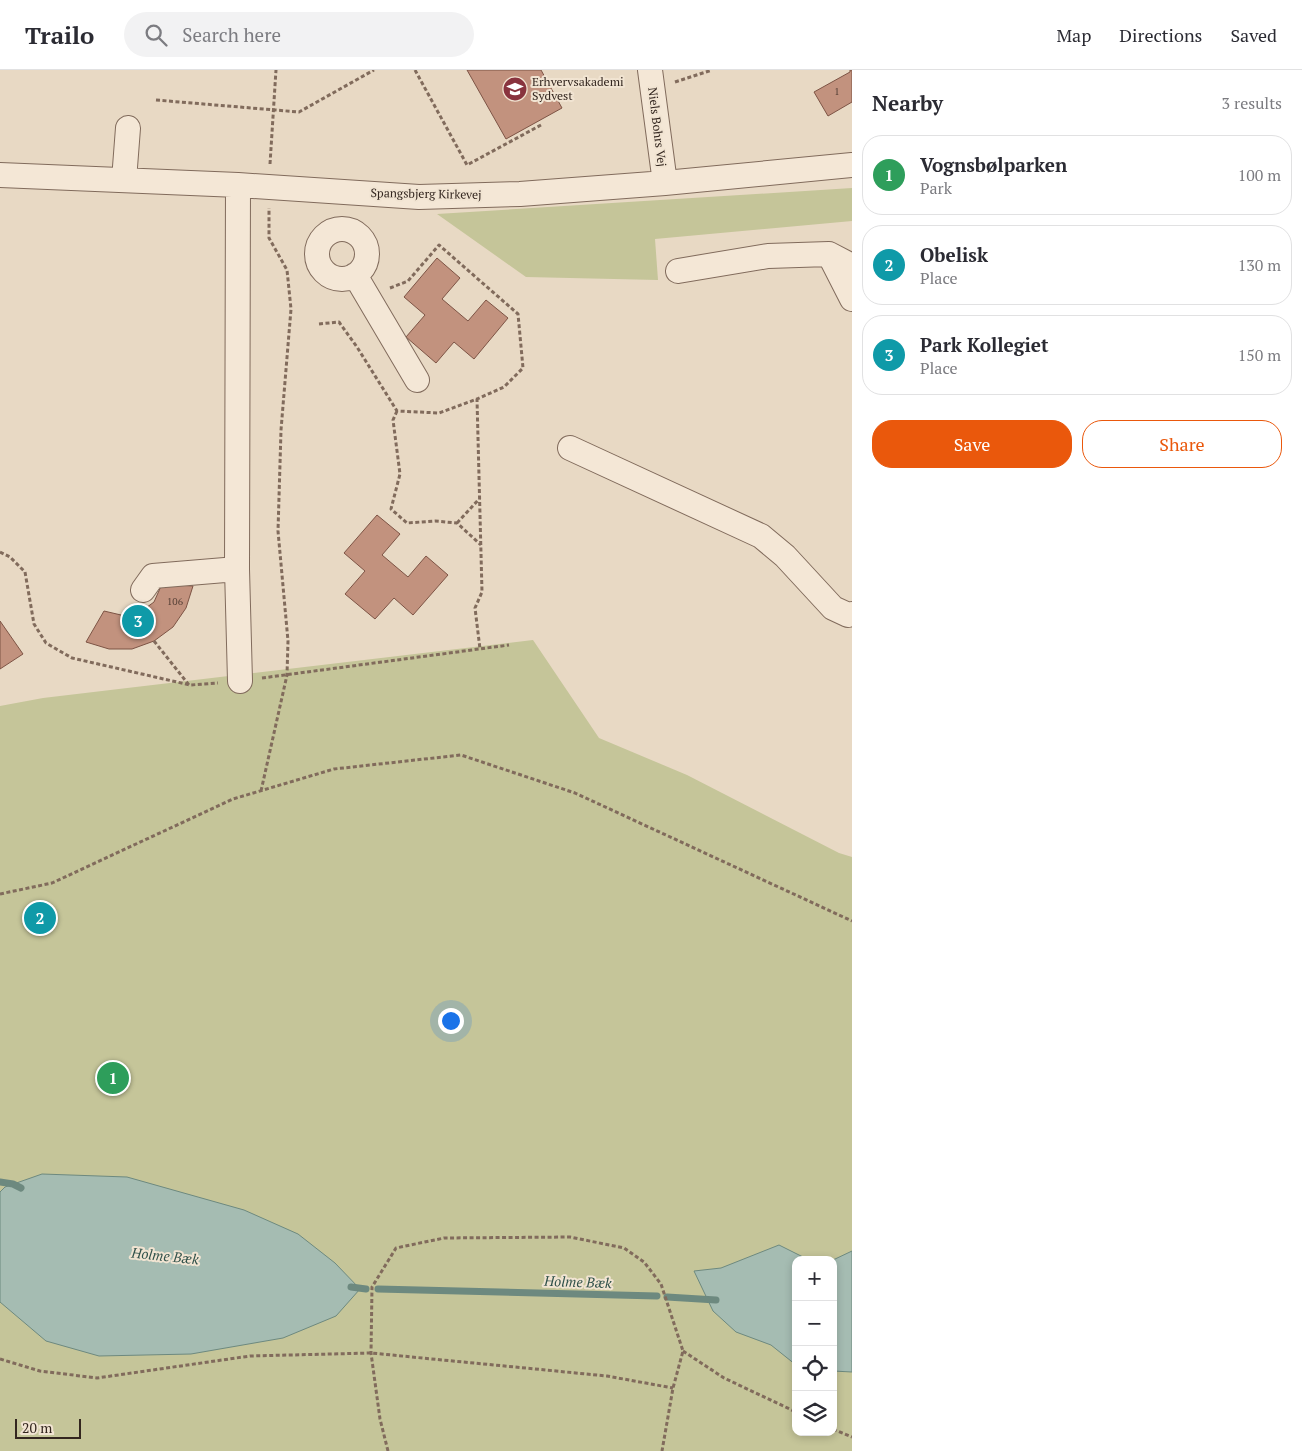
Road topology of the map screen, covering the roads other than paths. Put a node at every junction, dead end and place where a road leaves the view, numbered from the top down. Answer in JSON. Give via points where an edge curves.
{"nodes":[{"id":1,"x":651,"y":80,"type":"edge"},
{"id":2,"x":128,"y":128,"type":"dead end"},
{"id":3,"x":852,"y":165,"type":"edge"},
{"id":4,"x":0,"y":174,"type":"edge"},
{"id":5,"x":124,"y":180,"type":"junction"},
{"id":6,"x":665,"y":183,"type":"junction"},
{"id":7,"x":238,"y":186,"type":"junction"},
{"id":8,"x":342,"y":192,"type":"junction"},
{"id":9,"x":341,"y":229,"type":"junction"},
{"id":10,"x":829,"y":254,"type":"junction"},
{"id":11,"x":852,"y":266,"type":"edge"},
{"id":12,"x":678,"y":271,"type":"dead end"},
{"id":13,"x":356,"y":275,"type":"junction"},
{"id":14,"x":852,"y":299,"type":"edge"},
{"id":15,"x":417,"y":380,"type":"dead end"},
{"id":16,"x":570,"y":448,"type":"dead end"},
{"id":17,"x":237,"y":569,"type":"junction"},
{"id":18,"x":143,"y":590,"type":"dead end"},
{"id":19,"x":852,"y":614,"type":"edge"},
{"id":20,"x":240,"y":681,"type":"road end"}],
"edges":[{"from":1,"to":6,"type":"street","name":"Niels Bohrs Vej"},
{"from":2,"to":5,"type":"street"},
{"from":3,"to":6,"type":"street","name":"Spangsbjerg Kirkevej"},
{"from":4,"to":5,"type":"street","name":"Spangsbjerg Kirkevej"},
{"from":5,"to":7,"type":"street","name":"Spangsbjerg Kirkevej"},
{"from":6,"to":8,"type":"street","name":"Spangsbjerg Kirkevej","via":[[520,194],[419,196]]},
{"from":7,"to":8,"type":"street","name":"Spangsbjerg Kirkevej"},
{"from":7,"to":17,"type":"street"},
{"from":8,"to":9,"type":"street"},
{"from":9,"to":13,"type":"street","via":[[357,234],[364,242],[367,254],[364,266]]},
{"from":9,"to":13,"type":"street","via":[[324,237],[318,247],[317,259],[322,270],[332,277],[344,279]]},
{"from":10,"to":11,"type":"street"},
{"from":10,"to":12,"type":"street","via":[[768,256]]},
{"from":10,"to":14,"type":"street"},
{"from":13,"to":15,"type":"street"},
{"from":16,"to":19,"type":"street","via":[[761,536],[785,556],[833,608]]},
{"from":17,"to":18,"type":"street","via":[[153,576]]},
{"from":17,"to":20,"type":"street"}]}
